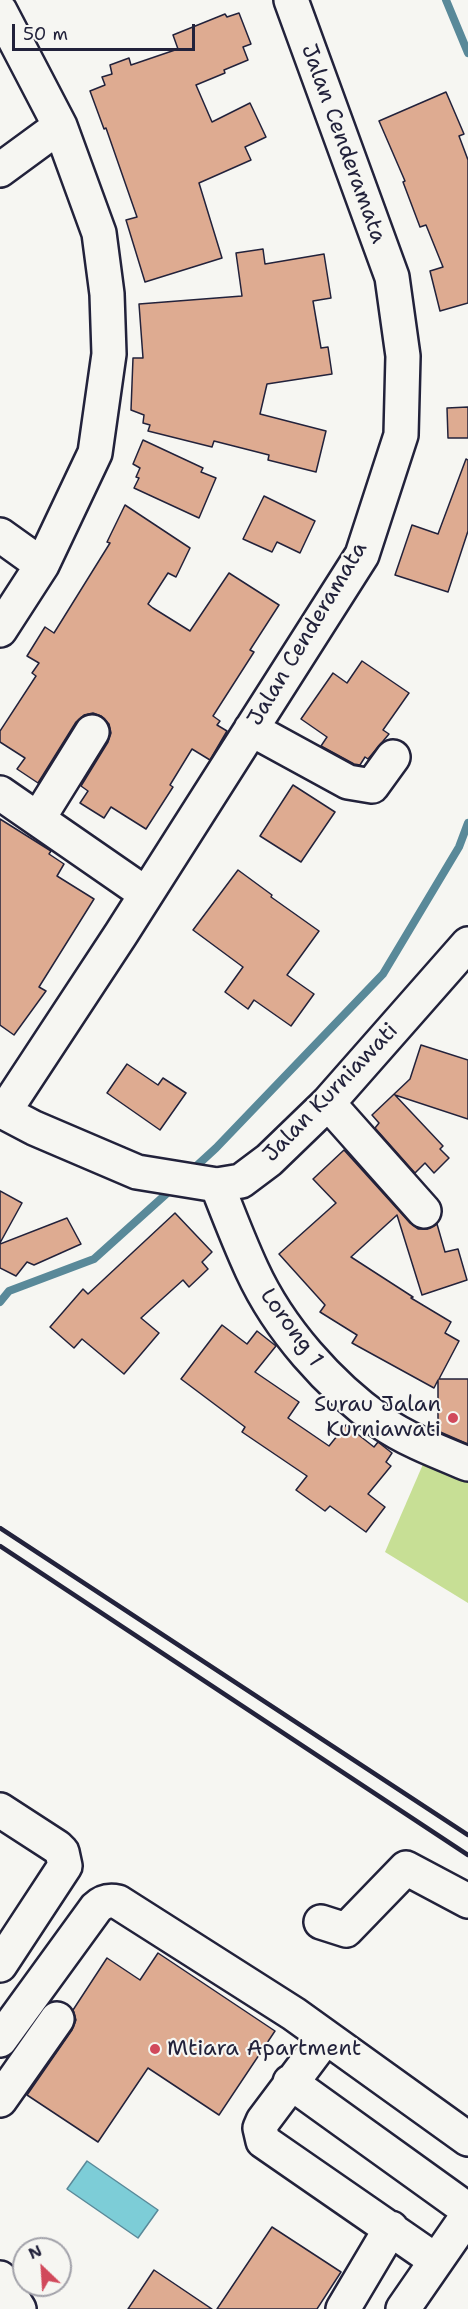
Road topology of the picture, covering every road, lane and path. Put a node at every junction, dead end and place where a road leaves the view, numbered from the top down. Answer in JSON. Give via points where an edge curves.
{"nodes":[{"id":1,"x":291,"y":0,"type":"edge"},
{"id":2,"x":2,"y":21,"type":"edge"},
{"id":3,"x":60,"y":126,"type":"junction"},
{"id":4,"x":0,"y":170,"type":"edge"},
{"id":5,"x":0,"y":535,"type":"edge"},
{"id":6,"x":42,"y":565,"type":"junction"},
{"id":7,"x":0,"y":630,"type":"edge"},
{"id":8,"x":251,"y":729,"type":"junction"},
{"id":9,"x":92,"y":732,"type":"dead end"},
{"id":10,"x":393,"y":757,"type":"dead end"},
{"id":11,"x":0,"y":793,"type":"edge"},
{"id":12,"x":38,"y":819,"type":"junction"},
{"id":13,"x":146,"y":894,"type":"junction"},
{"id":14,"x":468,"y":944,"type":"edge"},
{"id":15,"x":328,"y":1103,"type":"junction"},
{"id":16,"x":2,"y":1111,"type":"edge"},
{"id":17,"x":210,"y":1184,"type":"junction"},
{"id":18,"x":424,"y":1211,"type":"dead end"},
{"id":19,"x":454,"y":1458,"type":"edge"},
{"id":20,"x":0,"y":1810,"type":"edge"},
{"id":21,"x":468,"y":1901,"type":"edge"},
{"id":22,"x":321,"y":1922,"type":"dead end"},
{"id":23,"x":0,"y":1965,"type":"edge"},
{"id":24,"x":57,"y":2019,"type":"dead end"},
{"id":25,"x":326,"y":2037,"type":"junction"},
{"id":26,"x":0,"y":2040,"type":"edge"},
{"id":27,"x":290,"y":2082,"type":"junction"},
{"id":28,"x":0,"y":2100,"type":"edge"},
{"id":29,"x":468,"y":2139,"type":"edge"},
{"id":30,"x":468,"y":2210,"type":"edge"},
{"id":31,"x":468,"y":2215,"type":"edge"},
{"id":32,"x":391,"y":2228,"type":"junction"},
{"id":33,"x":435,"y":2260,"type":"junction"},
{"id":34,"x":0,"y":2278,"type":"edge"},
{"id":35,"x":19,"y":2309,"type":"edge"},
{"id":36,"x":343,"y":2309,"type":"edge"},
{"id":37,"x":403,"y":2309,"type":"edge"}],
"edges":[{"from":1,"to":8,"type":"street","name":"Jalan Cenderamata","via":[[392,277],[403,356],[401,435],[362,555]]},
{"from":2,"to":3,"type":"street"},
{"from":3,"to":4,"type":"street"},
{"from":3,"to":6,"type":"street","via":[[99,233],[108,294],[109,354],[95,453]]},
{"from":5,"to":6,"type":"street"},
{"from":6,"to":7,"type":"street"},
{"from":8,"to":10,"type":"street","via":[[348,782],[372,786]]},
{"from":8,"to":13,"type":"street","name":"Jalan Cenderamata"},
{"from":9,"to":12,"type":"street"},
{"from":11,"to":12,"type":"street"},
{"from":12,"to":13,"type":"street"},
{"from":13,"to":16,"type":"street","name":"Jalan Cenderamata"},
{"from":14,"to":15,"type":"street","name":"Jalan Kurniawati"},
{"from":15,"to":17,"type":"street","name":"Jalan Kurniawati","via":[[241,1181]]},
{"from":15,"to":18,"type":"street"},
{"from":16,"to":17,"type":"street","name":"Jalan Kurniawati","via":[[137,1172]]},
{"from":17,"to":19,"type":"street","name":"Lorong 1","via":[[252,1271],[309,1357],[382,1423]]},
{"from":20,"to":23,"type":"street","via":[[57,1847],[65,1866]]},
{"from":21,"to":22,"type":"street","via":[[406,1868],[346,1930]]},
{"from":24,"to":28,"type":"street"},
{"from":25,"to":26,"type":"street","via":[[118,1902],[106,1901],[96,1908]]},
{"from":25,"to":27,"type":"street"},
{"from":25,"to":29,"type":"street"},
{"from":27,"to":30,"type":"street"},
{"from":27,"to":32,"type":"street","via":[[263,2121],[263,2141]]},
{"from":31,"to":33,"type":"street"},
{"from":32,"to":33,"type":"street"},
{"from":32,"to":36,"type":"street"},
{"from":33,"to":37,"type":"street"},
{"from":34,"to":35,"type":"street"}]}
